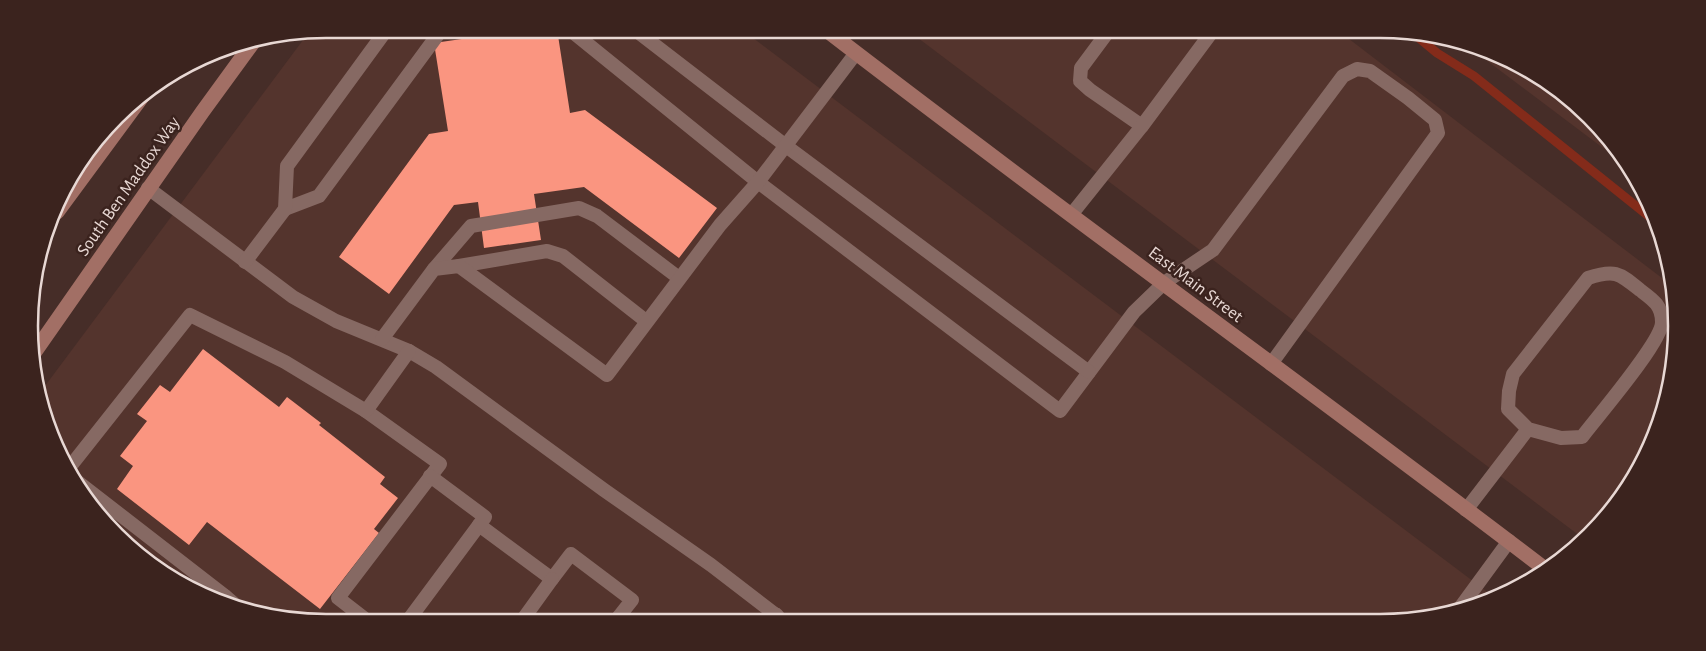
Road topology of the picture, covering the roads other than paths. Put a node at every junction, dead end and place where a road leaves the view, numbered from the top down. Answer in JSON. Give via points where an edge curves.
{"nodes":[{"id":1,"x":380,"y":38,"type":"edge"},
{"id":2,"x":435,"y":38,"type":"edge"},
{"id":3,"x":580,"y":38,"type":"edge"},
{"id":4,"x":646,"y":38,"type":"edge"},
{"id":5,"x":837,"y":38,"type":"edge"},
{"id":6,"x":1103,"y":38,"type":"edge"},
{"id":7,"x":1207,"y":38,"type":"edge"},
{"id":8,"x":248,"y":48,"type":"edge"},
{"id":9,"x":856,"y":53,"type":"junction"},
{"id":10,"x":126,"y":119,"type":"edge"},
{"id":11,"x":1142,"y":126,"type":"junction"},
{"id":12,"x":786,"y":146,"type":"junction"},
{"id":13,"x":758,"y":182,"type":"junction"},
{"id":14,"x":148,"y":188,"type":"junction"},
{"id":15,"x":68,"y":195,"type":"edge"},
{"id":16,"x":285,"y":209,"type":"junction"},
{"id":17,"x":1071,"y":215,"type":"junction"},
{"id":18,"x":245,"y":262,"type":"junction"},
{"id":19,"x":459,"y":266,"type":"junction"},
{"id":20,"x":434,"y":269,"type":"junction"},
{"id":21,"x":679,"y":278,"type":"junction"},
{"id":22,"x":1164,"y":283,"type":"junction"},
{"id":23,"x":646,"y":321,"type":"junction"},
{"id":24,"x":382,"y":339,"type":"junction"},
{"id":25,"x":38,"y":348,"type":"edge"},
{"id":26,"x":409,"y":351,"type":"junction"},
{"id":27,"x":1271,"y":364,"type":"junction"},
{"id":28,"x":1089,"y":372,"type":"junction"},
{"id":29,"x":366,"y":411,"type":"junction"},
{"id":30,"x":1528,"y":429,"type":"junction"},
{"id":31,"x":73,"y":463,"type":"edge"},
{"id":32,"x":430,"y":476,"type":"junction"},
{"id":33,"x":90,"y":492,"type":"edge"},
{"id":34,"x":1466,"y":510,"type":"junction"},
{"id":35,"x":479,"y":525,"type":"junction"},
{"id":36,"x":1509,"y":541,"type":"junction"},
{"id":37,"x":1541,"y":565,"type":"edge"},
{"id":38,"x":552,"y":579,"type":"junction"},
{"id":39,"x":218,"y":593,"type":"edge"},
{"id":40,"x":1465,"y":601,"type":"edge"},
{"id":41,"x":358,"y":614,"type":"edge"},
{"id":42,"x":413,"y":614,"type":"edge"},
{"id":43,"x":527,"y":614,"type":"edge"},
{"id":44,"x":622,"y":614,"type":"edge"},
{"id":45,"x":773,"y":614,"type":"edge"}],
"edges":[{"from":1,"to":16,"type":"lane","via":[[287,166]]},
{"from":2,"to":16,"type":"lane","via":[[319,196]]},
{"from":3,"to":13,"type":"lane"},
{"from":4,"to":12,"type":"lane"},
{"from":5,"to":9,"type":"street","name":"East Main Street"},
{"from":6,"to":11,"type":"lane","via":[[1081,68],[1080,81]]},
{"from":7,"to":11,"type":"lane"},
{"from":8,"to":14,"type":"street","name":"South Ben Maddox Way"},
{"from":9,"to":12,"type":"lane"},
{"from":9,"to":17,"type":"street","name":"East Main Street"},
{"from":10,"to":15,"type":"street"},
{"from":11,"to":17,"type":"lane"},
{"from":12,"to":13,"type":"lane"},
{"from":12,"to":28,"type":"lane"},
{"from":13,"to":21,"type":"lane"},
{"from":13,"to":28,"type":"lane","via":[[1060,411]]},
{"from":14,"to":18,"type":"lane"},
{"from":14,"to":25,"type":"street","name":"South Ben Maddox Way"},
{"from":16,"to":18,"type":"lane"},
{"from":17,"to":22,"type":"street","name":"East Main Street"},
{"from":18,"to":24,"type":"lane","via":[[293,297],[336,321]]},
{"from":19,"to":20,"type":"lane"},
{"from":19,"to":23,"type":"lane","via":[[547,251],[563,256]]},
{"from":19,"to":23,"type":"lane","via":[[607,375]]},
{"from":20,"to":21,"type":"lane","via":[[471,226],[579,208],[597,216]]},
{"from":20,"to":24,"type":"lane"},
{"from":21,"to":23,"type":"lane"},
{"from":22,"to":27,"type":"street","name":"East Main Street"},
{"from":22,"to":27,"type":"lane","via":[[1213,250],[1343,76],[1357,69],[1370,71],[1408,98],[1435,120],[1438,133]]},
{"from":22,"to":28,"type":"lane","via":[[1134,312]]},
{"from":24,"to":26,"type":"lane"},
{"from":26,"to":29,"type":"lane"},
{"from":26,"to":45,"type":"lane","via":[[436,367],[711,565]]},
{"from":27,"to":34,"type":"street","name":"East Main Street"},
{"from":29,"to":31,"type":"lane","via":[[285,362],[190,314]]},
{"from":29,"to":32,"type":"lane","via":[[440,464]]},
{"from":30,"to":30,"type":"lane","via":[[1561,438],[1582,437],[1654,345],[1662,323],[1658,304],[1622,276],[1604,273],[1588,278],[1514,374],[1508,409]]},
{"from":30,"to":34,"type":"lane"},
{"from":32,"to":35,"type":"lane","via":[[485,517]]},
{"from":32,"to":41,"type":"lane","via":[[338,598]]},
{"from":33,"to":39,"type":"lane"},
{"from":34,"to":36,"type":"street","name":"East Main Street"},
{"from":35,"to":38,"type":"lane"},
{"from":35,"to":42,"type":"lane"},
{"from":36,"to":37,"type":"street","name":"East Main Street"},
{"from":36,"to":40,"type":"lane"},
{"from":38,"to":43,"type":"lane"},
{"from":38,"to":44,"type":"lane","via":[[571,554],[632,600]]}]}
